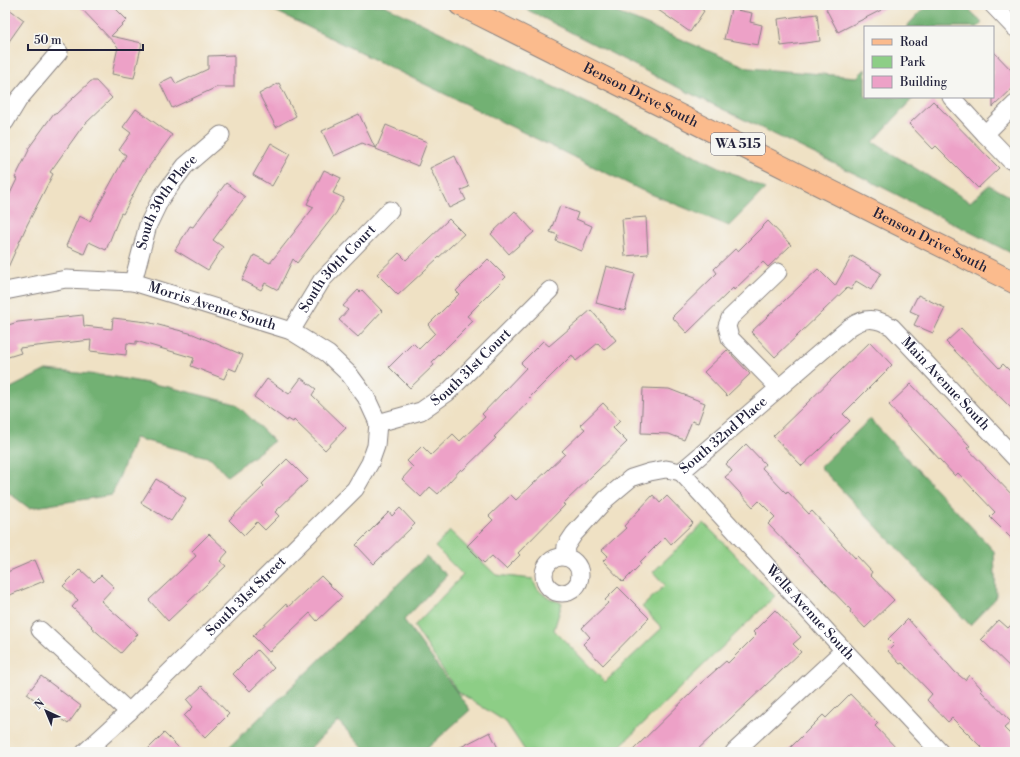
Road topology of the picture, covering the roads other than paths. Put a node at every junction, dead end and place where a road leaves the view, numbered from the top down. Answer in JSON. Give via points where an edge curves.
{"nodes":[{"id":1,"x":460,"y":5,"type":"edge"},
{"id":2,"x":993,"y":5,"type":"edge"},
{"id":3,"x":1015,"y":28,"type":"edge"},
{"id":4,"x":59,"y":52,"type":"dead end"},
{"id":5,"x":952,"y":98,"type":"edge"},
{"id":6,"x":1015,"y":104,"type":"edge"},
{"id":7,"x":5,"y":122,"type":"edge"},
{"id":8,"x":985,"y":134,"type":"junction"},
{"id":9,"x":221,"y":135,"type":"dead end"},
{"id":10,"x":1010,"y":160,"type":"dead end"},
{"id":11,"x":390,"y":210,"type":"dead end"},
{"id":12,"x":778,"y":272,"type":"dead end"},
{"id":13,"x":133,"y":282,"type":"junction"},
{"id":14,"x":1015,"y":283,"type":"edge"},
{"id":15,"x":550,"y":290,"type":"dead end"},
{"id":16,"x":5,"y":291,"type":"edge"},
{"id":17,"x":871,"y":319,"type":"joint"},
{"id":18,"x":291,"y":331,"type":"junction"},
{"id":19,"x":779,"y":388,"type":"junction"},
{"id":20,"x":378,"y":423,"type":"junction"},
{"id":21,"x":1015,"y":458,"type":"edge"},
{"id":22,"x":681,"y":472,"type":"junction"},
{"id":23,"x":565,"y":557,"type":"dead end"},
{"id":24,"x":40,"y":630,"type":"dead end"},
{"id":25,"x":844,"y":650,"type":"junction"},
{"id":26,"x":129,"y":712,"type":"junction"},
{"id":27,"x":85,"y":752,"type":"edge"},
{"id":28,"x":734,"y":752,"type":"edge"},
{"id":29,"x":940,"y":752,"type":"edge"}],
"edges":[{"from":1,"to":14,"type":"main road","name":"Benson Drive South","number":"WA 515"},
{"from":2,"to":3,"type":"street"},
{"from":4,"to":7,"type":"street","via":[[19,99]]},
{"from":5,"to":8,"type":"street"},
{"from":6,"to":8,"type":"street"},
{"from":8,"to":10,"type":"street"},
{"from":9,"to":13,"type":"street","name":"South 30th Place","via":[[184,166],[161,198],[148,225]]},
{"from":11,"to":18,"type":"street","name":"South 30th Court","via":[[322,280]]},
{"from":12,"to":19,"type":"street","via":[[730,318],[727,326],[730,338]]},
{"from":13,"to":16,"type":"street","name":"Morris Avenue South","via":[[66,279]]},
{"from":13,"to":18,"type":"street","name":"Morris Avenue South"},
{"from":15,"to":20,"type":"street","name":"South 31st Court","via":[[447,393],[421,411]]},
{"from":17,"to":19,"type":"street","name":"South 32nd Place","via":[[860,321],[850,327]]},
{"from":17,"to":21,"type":"street","name":"Main Avenue South","via":[[892,326]]},
{"from":18,"to":20,"type":"street","name":"Morris Avenue South","via":[[328,354],[349,374],[366,397]]},
{"from":19,"to":22,"type":"street","name":"South 32nd Place"},
{"from":20,"to":26,"type":"street","name":"South 31st Street","via":[[376,446],[370,463],[354,489]]},
{"from":22,"to":23,"type":"street","name":"South 32nd Place","via":[[666,468],[631,478],[606,499],[574,534],[566,546]]},
{"from":22,"to":25,"type":"street","name":"Wells Avenue South"},
{"from":24,"to":26,"type":"street"},
{"from":25,"to":28,"type":"street"},
{"from":25,"to":29,"type":"street","name":"Wells Avenue South"},
{"from":26,"to":27,"type":"street","name":"South 31st Street"}]}
